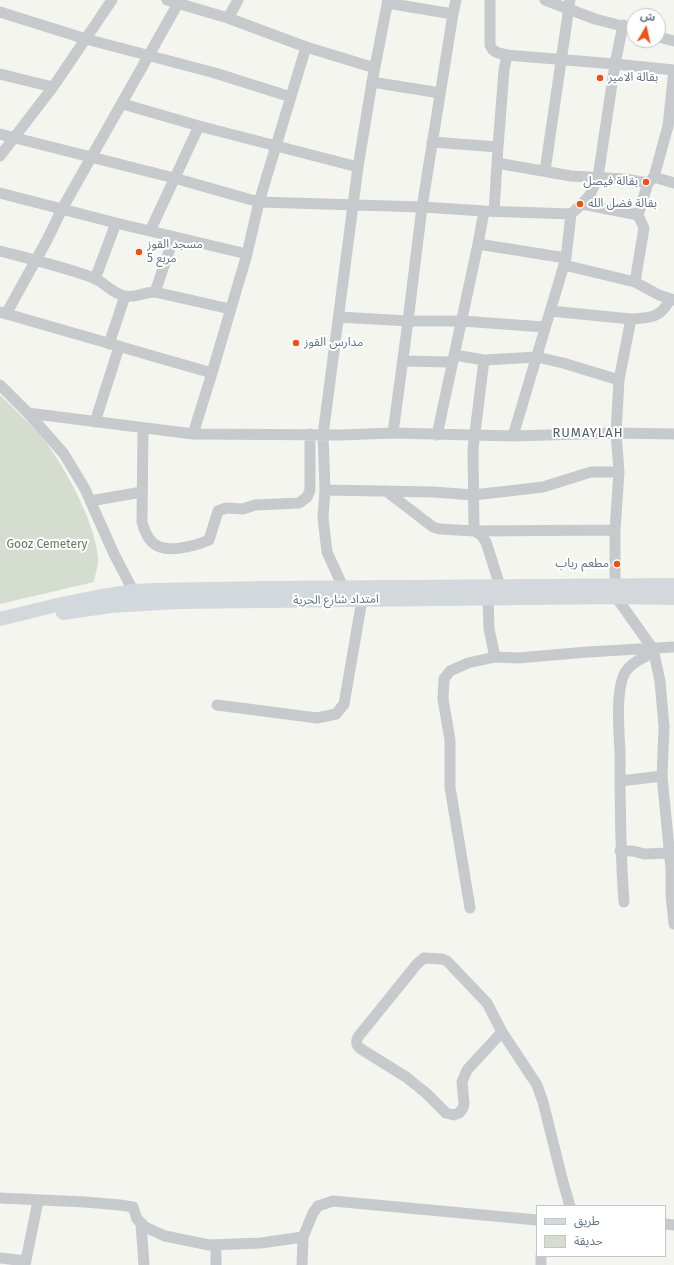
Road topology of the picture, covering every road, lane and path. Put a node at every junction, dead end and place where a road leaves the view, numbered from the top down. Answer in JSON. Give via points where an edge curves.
{"nodes":[{"id":1,"x":112,"y":0,"type":"edge"},
{"id":2,"x":167,"y":0,"type":"edge"},
{"id":3,"x":238,"y":0,"type":"edge"},
{"id":4,"x":456,"y":0,"type":"edge"},
{"id":5,"x":490,"y":0,"type":"edge"},
{"id":6,"x":545,"y":0,"type":"edge"},
{"id":7,"x":180,"y":2,"type":"edge"},
{"id":8,"x":388,"y":2,"type":"edge"},
{"id":9,"x":569,"y":4,"type":"edge"},
{"id":10,"x":0,"y":12,"type":"edge"},
{"id":11,"x":453,"y":14,"type":"junction"},
{"id":12,"x":228,"y":18,"type":"junction"},
{"id":13,"x":626,"y":26,"type":"edge"},
{"id":14,"x":626,"y":35,"type":"edge"},
{"id":15,"x":86,"y":39,"type":"junction"},
{"id":16,"x":306,"y":47,"type":"junction"},
{"id":17,"x":506,"y":55,"type":"junction"},
{"id":18,"x":149,"y":56,"type":"junction"},
{"id":19,"x":560,"y":60,"type":"junction"},
{"id":20,"x":615,"y":64,"type":"junction"},
{"id":21,"x":375,"y":68,"type":"junction"},
{"id":22,"x":674,"y":70,"type":"edge"},
{"id":23,"x":0,"y":74,"type":"edge"},
{"id":24,"x":372,"y":82,"type":"junction"},
{"id":25,"x":53,"y":87,"type":"junction"},
{"id":26,"x":440,"y":93,"type":"junction"},
{"id":27,"x":291,"y":97,"type":"junction"},
{"id":28,"x":123,"y":104,"type":"junction"},
{"id":29,"x":199,"y":126,"type":"junction"},
{"id":30,"x":671,"y":127,"type":"edge"},
{"id":31,"x":0,"y":134,"type":"edge"},
{"id":32,"x":14,"y":138,"type":"junction"},
{"id":33,"x":432,"y":142,"type":"junction"},
{"id":34,"x":276,"y":147,"type":"junction"},
{"id":35,"x":498,"y":147,"type":"junction"},
{"id":36,"x":0,"y":156,"type":"edge"},
{"id":37,"x":92,"y":157,"type":"junction"},
{"id":38,"x":497,"y":163,"type":"junction"},
{"id":39,"x":358,"y":167,"type":"junction"},
{"id":40,"x":545,"y":171,"type":"junction"},
{"id":41,"x":598,"y":177,"type":"junction"},
{"id":42,"x":174,"y":178,"type":"junction"},
{"id":43,"x":651,"y":180,"type":"junction"},
{"id":44,"x":674,"y":183,"type":"edge"},
{"id":45,"x":0,"y":193,"type":"edge"},
{"id":46,"x":259,"y":202,"type":"junction"},
{"id":47,"x":582,"y":204,"type":"junction"},
{"id":48,"x":354,"y":205,"type":"junction"},
{"id":49,"x":422,"y":207,"type":"junction"},
{"id":50,"x":62,"y":209,"type":"junction"},
{"id":51,"x":489,"y":211,"type":"junction"},
{"id":52,"x":571,"y":214,"type":"junction"},
{"id":53,"x":638,"y":215,"type":"junction"},
{"id":54,"x":116,"y":223,"type":"junction"},
{"id":55,"x":150,"y":231,"type":"junction"},
{"id":56,"x":174,"y":237,"type":"junction"},
{"id":57,"x":478,"y":244,"type":"junction"},
{"id":58,"x":0,"y":251,"type":"edge"},
{"id":59,"x":247,"y":254,"type":"junction"},
{"id":60,"x":35,"y":260,"type":"junction"},
{"id":61,"x":565,"y":262,"type":"junction"},
{"id":62,"x":95,"y":279,"type":"junction"},
{"id":63,"x":635,"y":282,"type":"junction"},
{"id":64,"x":155,"y":292,"type":"junction"},
{"id":65,"x":125,"y":296,"type":"junction"},
{"id":66,"x":672,"y":300,"type":"edge"},
{"id":67,"x":230,"y":309,"type":"junction"},
{"id":68,"x":550,"y":311,"type":"junction"},
{"id":69,"x":3,"y":313,"type":"edge"},
{"id":70,"x":339,"y":317,"type":"junction"},
{"id":71,"x":631,"y":319,"type":"junction"},
{"id":72,"x":408,"y":321,"type":"junction"},
{"id":73,"x":462,"y":321,"type":"junction"},
{"id":74,"x":544,"y":327,"type":"junction"},
{"id":75,"x":114,"y":346,"type":"junction"},
{"id":76,"x":537,"y":357,"type":"junction"},
{"id":77,"x":453,"y":358,"type":"junction"},
{"id":78,"x":484,"y":360,"type":"junction"},
{"id":79,"x":403,"y":361,"type":"junction"},
{"id":80,"x":212,"y":373,"type":"junction"},
{"id":81,"x":619,"y":380,"type":"junction"},
{"id":82,"x":0,"y":385,"type":"edge"},
{"id":83,"x":28,"y":412,"type":"junction"},
{"id":84,"x":95,"y":422,"type":"junction"},
{"id":85,"x":143,"y":428,"type":"junction"},
{"id":86,"x":393,"y":433,"type":"junction"},
{"id":87,"x":616,"y":433,"type":"junction"},
{"id":88,"x":193,"y":434,"type":"junction"},
{"id":89,"x":310,"y":434,"type":"junction"},
{"id":90,"x":323,"y":434,"type":"junction"},
{"id":91,"x":674,"y":434,"type":"edge"},
{"id":92,"x":437,"y":435,"type":"junction"},
{"id":93,"x":475,"y":435,"type":"junction"},
{"id":94,"x":513,"y":436,"type":"junction"},
{"id":95,"x":619,"y":472,"type":"junction"},
{"id":96,"x":325,"y":490,"type":"junction"},
{"id":97,"x":386,"y":491,"type":"junction"},
{"id":98,"x":142,"y":492,"type":"junction"},
{"id":99,"x":474,"y":495,"type":"junction"},
{"id":100,"x":90,"y":501,"type":"junction"},
{"id":101,"x":615,"y":530,"type":"junction"},
{"id":102,"x":474,"y":531,"type":"junction"},
{"id":103,"x":500,"y":586,"type":"junction"},
{"id":104,"x":674,"y":586,"type":"edge"},
{"id":105,"x":343,"y":587,"type":"junction"},
{"id":106,"x":616,"y":591,"type":"junction"},
{"id":107,"x":136,"y":598,"type":"junction"},
{"id":108,"x":674,"y":598,"type":"edge"},
{"id":109,"x":488,"y":599,"type":"junction"},
{"id":110,"x":362,"y":600,"type":"junction"},
{"id":111,"x":0,"y":619,"type":"edge"},
{"id":112,"x":0,"y":626,"type":"edge"},
{"id":113,"x":674,"y":647,"type":"edge"},
{"id":114,"x":654,"y":650,"type":"junction"},
{"id":115,"x":495,"y":658,"type":"junction"},
{"id":116,"x":217,"y":705,"type":"dead end"},
{"id":117,"x":662,"y":776,"type":"junction"},
{"id":118,"x":620,"y":781,"type":"junction"},
{"id":119,"x":620,"y":851,"type":"junction"},
{"id":120,"x":669,"y":853,"type":"junction"},
{"id":121,"x":624,"y":902,"type":"dead end"},
{"id":122,"x":470,"y":908,"type":"dead end"},
{"id":123,"x":674,"y":924,"type":"edge"},
{"id":124,"x":502,"y":1032,"type":"junction"},
{"id":125,"x":0,"y":1198,"type":"edge"},
{"id":126,"x":38,"y":1201,"type":"junction"},
{"id":127,"x":570,"y":1205,"type":"edge"},
{"id":128,"x":536,"y":1220,"type":"edge"},
{"id":129,"x":140,"y":1224,"type":"junction"},
{"id":130,"x":303,"y":1237,"type":"junction"},
{"id":131,"x":216,"y":1246,"type":"junction"},
{"id":132,"x":0,"y":1258,"type":"edge"},
{"id":133,"x":26,"y":1263,"type":"edge"},
{"id":134,"x":144,"y":1265,"type":"edge"},
{"id":135,"x":216,"y":1265,"type":"edge"},
{"id":136,"x":302,"y":1265,"type":"edge"}],
"edges":[{"from":1,"to":15,"type":"street"},
{"from":2,"to":7,"type":"street"},
{"from":3,"to":12,"type":"street"},
{"from":4,"to":11,"type":"street"},
{"from":5,"to":17,"type":"street","via":[[490,45],[492,50]]},
{"from":6,"to":9,"type":"street"},
{"from":7,"to":12,"type":"street"},
{"from":7,"to":18,"type":"street"},
{"from":8,"to":11,"type":"street"},
{"from":8,"to":21,"type":"street"},
{"from":9,"to":13,"type":"street","via":[[595,19]]},
{"from":9,"to":19,"type":"street"},
{"from":10,"to":15,"type":"street"},
{"from":11,"to":26,"type":"street"},
{"from":12,"to":16,"type":"street"},
{"from":14,"to":20,"type":"street"},
{"from":15,"to":18,"type":"street"},
{"from":15,"to":25,"type":"street"},
{"from":16,"to":21,"type":"street"},
{"from":16,"to":27,"type":"street"},
{"from":17,"to":19,"type":"street"},
{"from":17,"to":35,"type":"street"},
{"from":18,"to":27,"type":"street"},
{"from":18,"to":28,"type":"street"},
{"from":19,"to":20,"type":"street"},
{"from":19,"to":40,"type":"street"},
{"from":20,"to":22,"type":"street"},
{"from":20,"to":41,"type":"street"},
{"from":21,"to":24,"type":"street"},
{"from":22,"to":30,"type":"street"},
{"from":23,"to":25,"type":"street"},
{"from":24,"to":26,"type":"street"},
{"from":24,"to":39,"type":"street"},
{"from":25,"to":32,"type":"street"},
{"from":26,"to":33,"type":"street"},
{"from":27,"to":34,"type":"street"},
{"from":28,"to":29,"type":"street"},
{"from":28,"to":37,"type":"street"},
{"from":29,"to":34,"type":"street"},
{"from":29,"to":42,"type":"street"},
{"from":30,"to":43,"type":"street"},
{"from":31,"to":32,"type":"street"},
{"from":32,"to":36,"type":"street"},
{"from":32,"to":37,"type":"street"},
{"from":33,"to":35,"type":"street"},
{"from":33,"to":49,"type":"street"},
{"from":34,"to":39,"type":"street"},
{"from":34,"to":46,"type":"street"},
{"from":35,"to":38,"type":"street"},
{"from":37,"to":42,"type":"street"},
{"from":37,"to":50,"type":"street"},
{"from":38,"to":40,"type":"street"},
{"from":38,"to":51,"type":"street"},
{"from":39,"to":48,"type":"street"},
{"from":40,"to":41,"type":"street","via":[[571,176]]},
{"from":41,"to":43,"type":"street"},
{"from":41,"to":47,"type":"street","via":[[590,195]]},
{"from":42,"to":46,"type":"street"},
{"from":42,"to":55,"type":"street"},
{"from":43,"to":44,"type":"street"},
{"from":43,"to":53,"type":"street"},
{"from":45,"to":50,"type":"street"},
{"from":46,"to":48,"type":"street"},
{"from":46,"to":59,"type":"street"},
{"from":47,"to":52,"type":"street"},
{"from":47,"to":53,"type":"street"},
{"from":48,"to":49,"type":"street"},
{"from":48,"to":70,"type":"street"},
{"from":49,"to":51,"type":"street"},
{"from":49,"to":72,"type":"street"},
{"from":50,"to":54,"type":"street"},
{"from":50,"to":60,"type":"street"},
{"from":51,"to":52,"type":"street"},
{"from":51,"to":57,"type":"street"},
{"from":52,"to":61,"type":"street"},
{"from":53,"to":63,"type":"street","via":[[644,228]]},
{"from":54,"to":55,"type":"street"},
{"from":54,"to":62,"type":"street"},
{"from":55,"to":56,"type":"street"},
{"from":56,"to":59,"type":"street"},
{"from":56,"to":64,"type":"street"},
{"from":57,"to":61,"type":"street"},
{"from":57,"to":73,"type":"street"},
{"from":58,"to":60,"type":"street"},
{"from":59,"to":67,"type":"street"},
{"from":60,"to":62,"type":"street"},
{"from":60,"to":69,"type":"street"},
{"from":61,"to":63,"type":"street"},
{"from":61,"to":68,"type":"street"},
{"from":62,"to":65,"type":"street","via":[[117,294]]},
{"from":63,"to":66,"type":"street"},
{"from":64,"to":65,"type":"street"},
{"from":64,"to":67,"type":"street"},
{"from":65,"to":75,"type":"street"},
{"from":66,"to":71,"type":"street","via":[[660,314]]},
{"from":67,"to":80,"type":"street"},
{"from":68,"to":71,"type":"street"},
{"from":68,"to":74,"type":"street"},
{"from":69,"to":75,"type":"street"},
{"from":70,"to":72,"type":"street"},
{"from":70,"to":90,"type":"street"},
{"from":71,"to":81,"type":"street"},
{"from":72,"to":73,"type":"street"},
{"from":72,"to":79,"type":"street"},
{"from":73,"to":74,"type":"street"},
{"from":73,"to":77,"type":"street"},
{"from":74,"to":76,"type":"street"},
{"from":75,"to":80,"type":"street"},
{"from":75,"to":84,"type":"street"},
{"from":76,"to":78,"type":"street"},
{"from":76,"to":81,"type":"street"},
{"from":76,"to":94,"type":"street"},
{"from":77,"to":78,"type":"street"},
{"from":77,"to":79,"type":"street"},
{"from":77,"to":92,"type":"street"},
{"from":78,"to":93,"type":"street"},
{"from":79,"to":86,"type":"street"},
{"from":80,"to":88,"type":"street"},
{"from":81,"to":87,"type":"street"},
{"from":82,"to":83,"type":"street"},
{"from":83,"to":84,"type":"street"},
{"from":83,"to":100,"type":"street","via":[[64,454]]},
{"from":84,"to":85,"type":"street"},
{"from":85,"to":88,"type":"street"},
{"from":85,"to":98,"type":"street"},
{"from":86,"to":90,"type":"street"},
{"from":86,"to":92,"type":"street"},
{"from":87,"to":91,"type":"street"},
{"from":87,"to":94,"type":"street"},
{"from":87,"to":95,"type":"street"},
{"from":88,"to":89,"type":"street"},
{"from":89,"to":90,"type":"street"},
{"from":89,"to":98,"type":"street","via":[[310,490],[304,500],[299,503],[255,505],[218,511],[209,540],[193,546],[162,548],[153,543],[142,522]]},
{"from":90,"to":96,"type":"street"},
{"from":92,"to":93,"type":"street"},
{"from":93,"to":94,"type":"street"},
{"from":93,"to":99,"type":"street","via":[[472,476]]},
{"from":95,"to":99,"type":"street","via":[[591,472],[543,488]]},
{"from":95,"to":101,"type":"street"},
{"from":96,"to":97,"type":"street"},
{"from":96,"to":105,"type":"street","via":[[323,518],[327,552]]},
{"from":97,"to":99,"type":"street"},
{"from":97,"to":102,"type":"street","via":[[433,527]]},
{"from":98,"to":100,"type":"street"},
{"from":99,"to":102,"type":"street"},
{"from":100,"to":107,"type":"street"},
{"from":101,"to":102,"type":"street"},
{"from":101,"to":106,"type":"street"},
{"from":102,"to":103,"type":"street","via":[[486,542]]},
{"from":103,"to":105,"type":"main road","name":"امتداد شارع الحرية"},
{"from":103,"to":106,"type":"main road","name":"امتداد شارع الحرية"},
{"from":104,"to":106,"type":"main road","name":"امتداد شارع الحرية"},
{"from":105,"to":107,"type":"main road","name":"امتداد شارع الحرية","via":[[155,590]]},
{"from":106,"to":108,"type":"main road","name":"امتداد شارع الحرية"},
{"from":106,"to":109,"type":"main road","name":"امتداد شارع الحرية"},
{"from":106,"to":114,"type":"street"},
{"from":107,"to":110,"type":"main road","name":"امتداد شارع الحرية","via":[[177,602]]},
{"from":107,"to":111,"type":"main road","via":[[57,605]]},
{"from":107,"to":112,"type":"main road","name":"امتداد شارع الحرية"},
{"from":109,"to":110,"type":"main road","name":"امتداد شارع الحرية"},
{"from":109,"to":115,"type":"street","via":[[488,628]]},
{"from":110,"to":116,"type":"street","via":[[344,704],[336,714],[317,718]]},
{"from":113,"to":114,"type":"street"},
{"from":114,"to":115,"type":"street"},
{"from":114,"to":117,"type":"street","via":[[664,727]]},
{"from":114,"to":118,"type":"street","via":[[626,670],[621,683]]},
{"from":115,"to":122,"type":"street","via":[[468,663],[450,671],[444,679],[443,699],[450,740],[450,787]]},
{"from":117,"to":118,"type":"street"},
{"from":117,"to":120,"type":"street"},
{"from":118,"to":119,"type":"street"},
{"from":119,"to":120,"type":"street","via":[[644,854]]},
{"from":119,"to":121,"type":"street"},
{"from":120,"to":123,"type":"street"},
{"from":124,"to":124,"type":"street","via":[[487,1003],[447,961],[424,958],[358,1037],[356,1043],[361,1049],[415,1084],[446,1113],[454,1115],[464,1108],[462,1082],[467,1070]]},
{"from":124,"to":127,"type":"street","via":[[537,1085]]},
{"from":125,"to":126,"type":"street"},
{"from":126,"to":129,"type":"street","via":[[133,1207]]},
{"from":126,"to":133,"type":"street"},
{"from":128,"to":130,"type":"street","via":[[334,1201],[318,1206]]},
{"from":129,"to":131,"type":"street","via":[[165,1236]]},
{"from":129,"to":134,"type":"street"},
{"from":130,"to":131,"type":"street"},
{"from":130,"to":136,"type":"street"},
{"from":131,"to":135,"type":"street"},
{"from":132,"to":133,"type":"street"}]}
